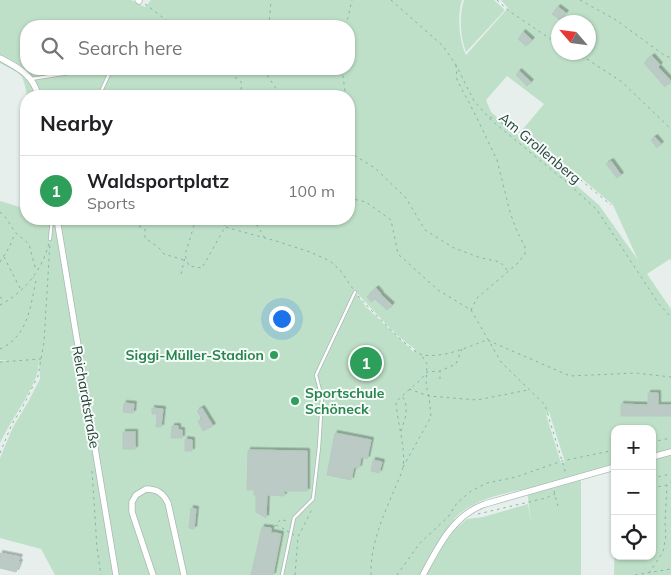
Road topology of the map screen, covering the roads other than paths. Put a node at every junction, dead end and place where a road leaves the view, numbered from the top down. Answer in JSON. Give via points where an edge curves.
{"nodes":[{"id":1,"x":0,"y":58,"type":"edge"},
{"id":2,"x":20,"y":69,"type":"edge"},
{"id":3,"x":27,"y":75,"type":"edge"},
{"id":4,"x":56,"y":75,"type":"edge"},
{"id":5,"x":109,"y":75,"type":"edge"},
{"id":6,"x":31,"y":79,"type":"junction"},
{"id":7,"x":36,"y":90,"type":"edge"},
{"id":8,"x":102,"y":90,"type":"edge"},
{"id":9,"x":51,"y":225,"type":"edge"},
{"id":10,"x":58,"y":225,"type":"edge"},
{"id":11,"x":50,"y":241,"type":"road end"},
{"id":12,"x":355,"y":292,"type":"road end"},
{"id":13,"x":671,"y":452,"type":"edge"},
{"id":14,"x":656,"y":456,"type":"edge"},
{"id":15,"x":611,"y":468,"type":"edge"},
{"id":16,"x":116,"y":575,"type":"edge"},
{"id":17,"x":153,"y":575,"type":"edge"},
{"id":18,"x":184,"y":575,"type":"edge"},
{"id":19,"x":282,"y":575,"type":"edge"},
{"id":20,"x":423,"y":575,"type":"edge"}],
"edges":[{"from":1,"to":2,"type":"street"},
{"from":3,"to":6,"type":"street"},
{"from":4,"to":6,"type":"lane"},
{"from":5,"to":8,"type":"lane"},
{"from":6,"to":7,"type":"street"},
{"from":9,"to":11,"type":"lane"},
{"from":10,"to":16,"type":"street","name":"Reichardtstraße"},
{"from":12,"to":19,"type":"lane","via":[[316,375],[322,398],[313,499],[294,518]]},
{"from":13,"to":14,"type":"street"},
{"from":15,"to":20,"type":"street","via":[[470,511],[454,524]]},
{"from":17,"to":18,"type":"street","via":[[132,507],[139,491],[146,489],[158,491],[168,503]]}]}
